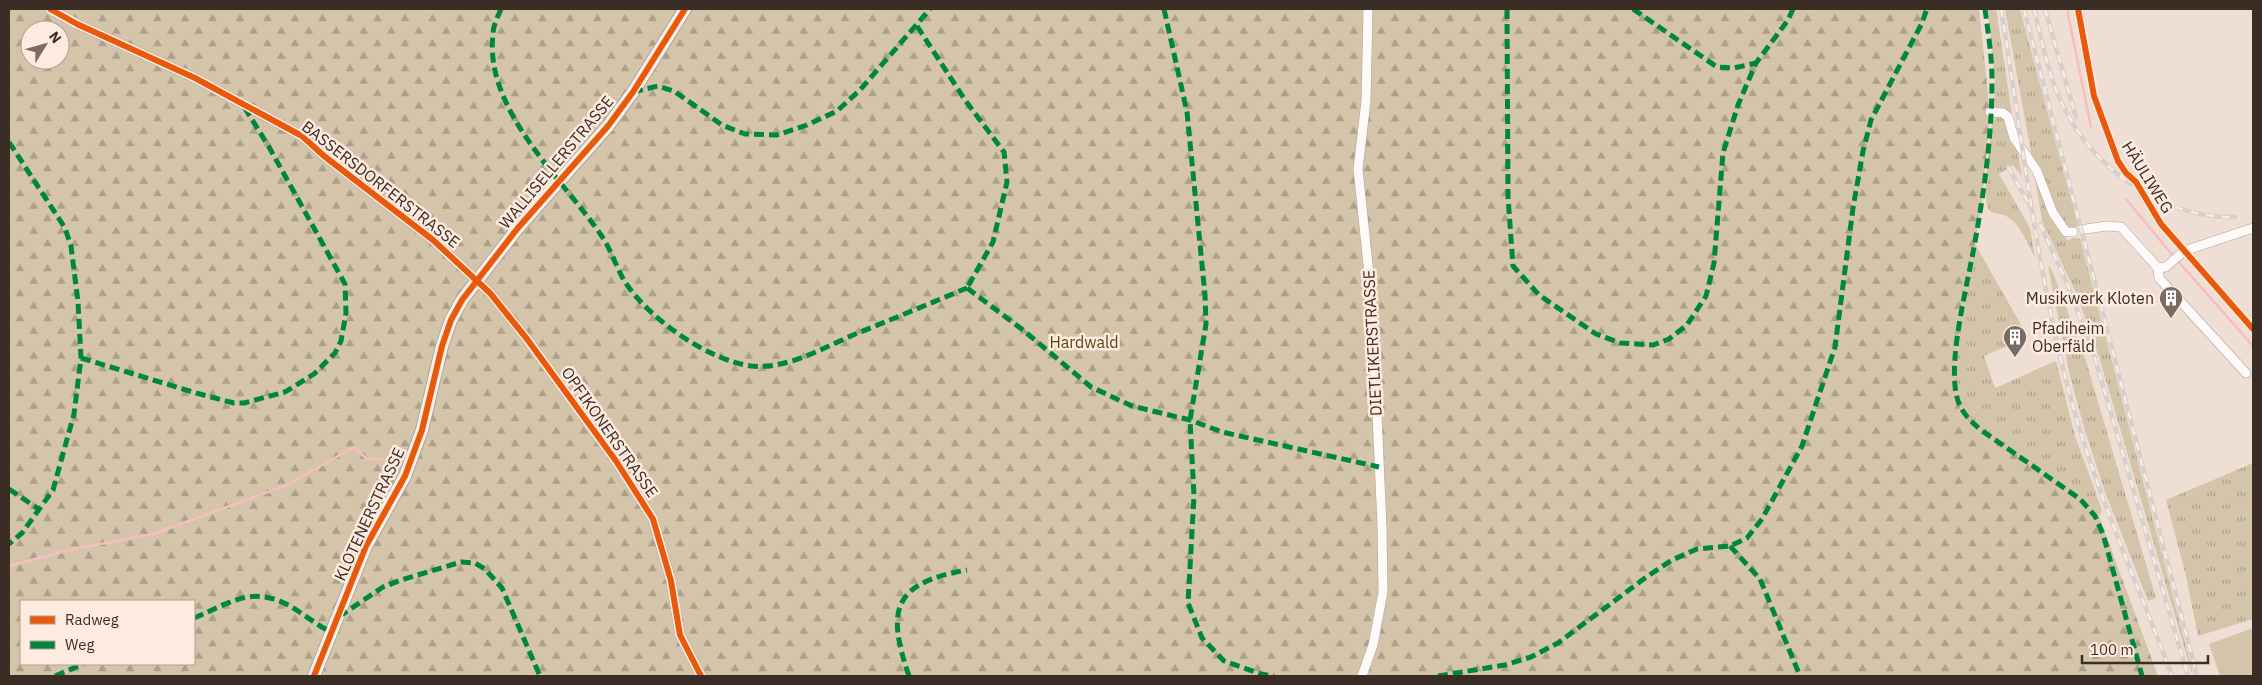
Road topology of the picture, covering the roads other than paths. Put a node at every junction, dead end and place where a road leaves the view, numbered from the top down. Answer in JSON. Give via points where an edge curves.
{"nodes":[{"id":1,"x":50,"y":9,"type":"edge"},
{"id":2,"x":685,"y":9,"type":"edge"},
{"id":3,"x":1368,"y":9,"type":"edge"},
{"id":4,"x":1990,"y":112,"type":"dead end"},
{"id":5,"x":2253,"y":228,"type":"edge"},
{"id":6,"x":2086,"y":229,"type":"dead end"},
{"id":7,"x":2073,"y":232,"type":"dead end"},
{"id":8,"x":2158,"y":268,"type":"junction"},
{"id":9,"x":477,"y":280,"type":"junction"},
{"id":10,"x":2246,"y":373,"type":"dead end"},
{"id":11,"x":314,"y":676,"type":"edge"},
{"id":12,"x":701,"y":676,"type":"edge"},
{"id":13,"x":1362,"y":676,"type":"edge"}],
"edges":[{"from":1,"to":9,"type":"street","name":"BASSERSDORFERSTRASSE","via":[[195,78],[302,136],[433,240]]},
{"from":2,"to":9,"type":"street","name":"WALLISELLERSTRASSE","via":[[608,126],[517,228]]},
{"from":3,"to":13,"type":"street","name":"DIETLIKERSTRASSE","via":[[1366,101],[1358,170],[1372,303],[1383,592],[1373,645]]},
{"from":4,"to":7,"type":"street","via":[[2003,113],[2008,118],[2014,138],[2038,174],[2055,217],[2066,232]]},
{"from":5,"to":8,"type":"street","via":[[2181,253],[2166,267]]},
{"from":6,"to":8,"type":"street","via":[[2121,227]]},
{"from":8,"to":10,"type":"street","via":[[2159,278]]},
{"from":9,"to":11,"type":"street","name":"KLOTENERSTRASSE","via":[[451,320],[422,430],[405,476],[366,546]]},
{"from":9,"to":12,"type":"street","name":"OPFIKONERSTRASSE","via":[[527,339],[616,461],[653,519],[671,580],[680,635]]}]}
